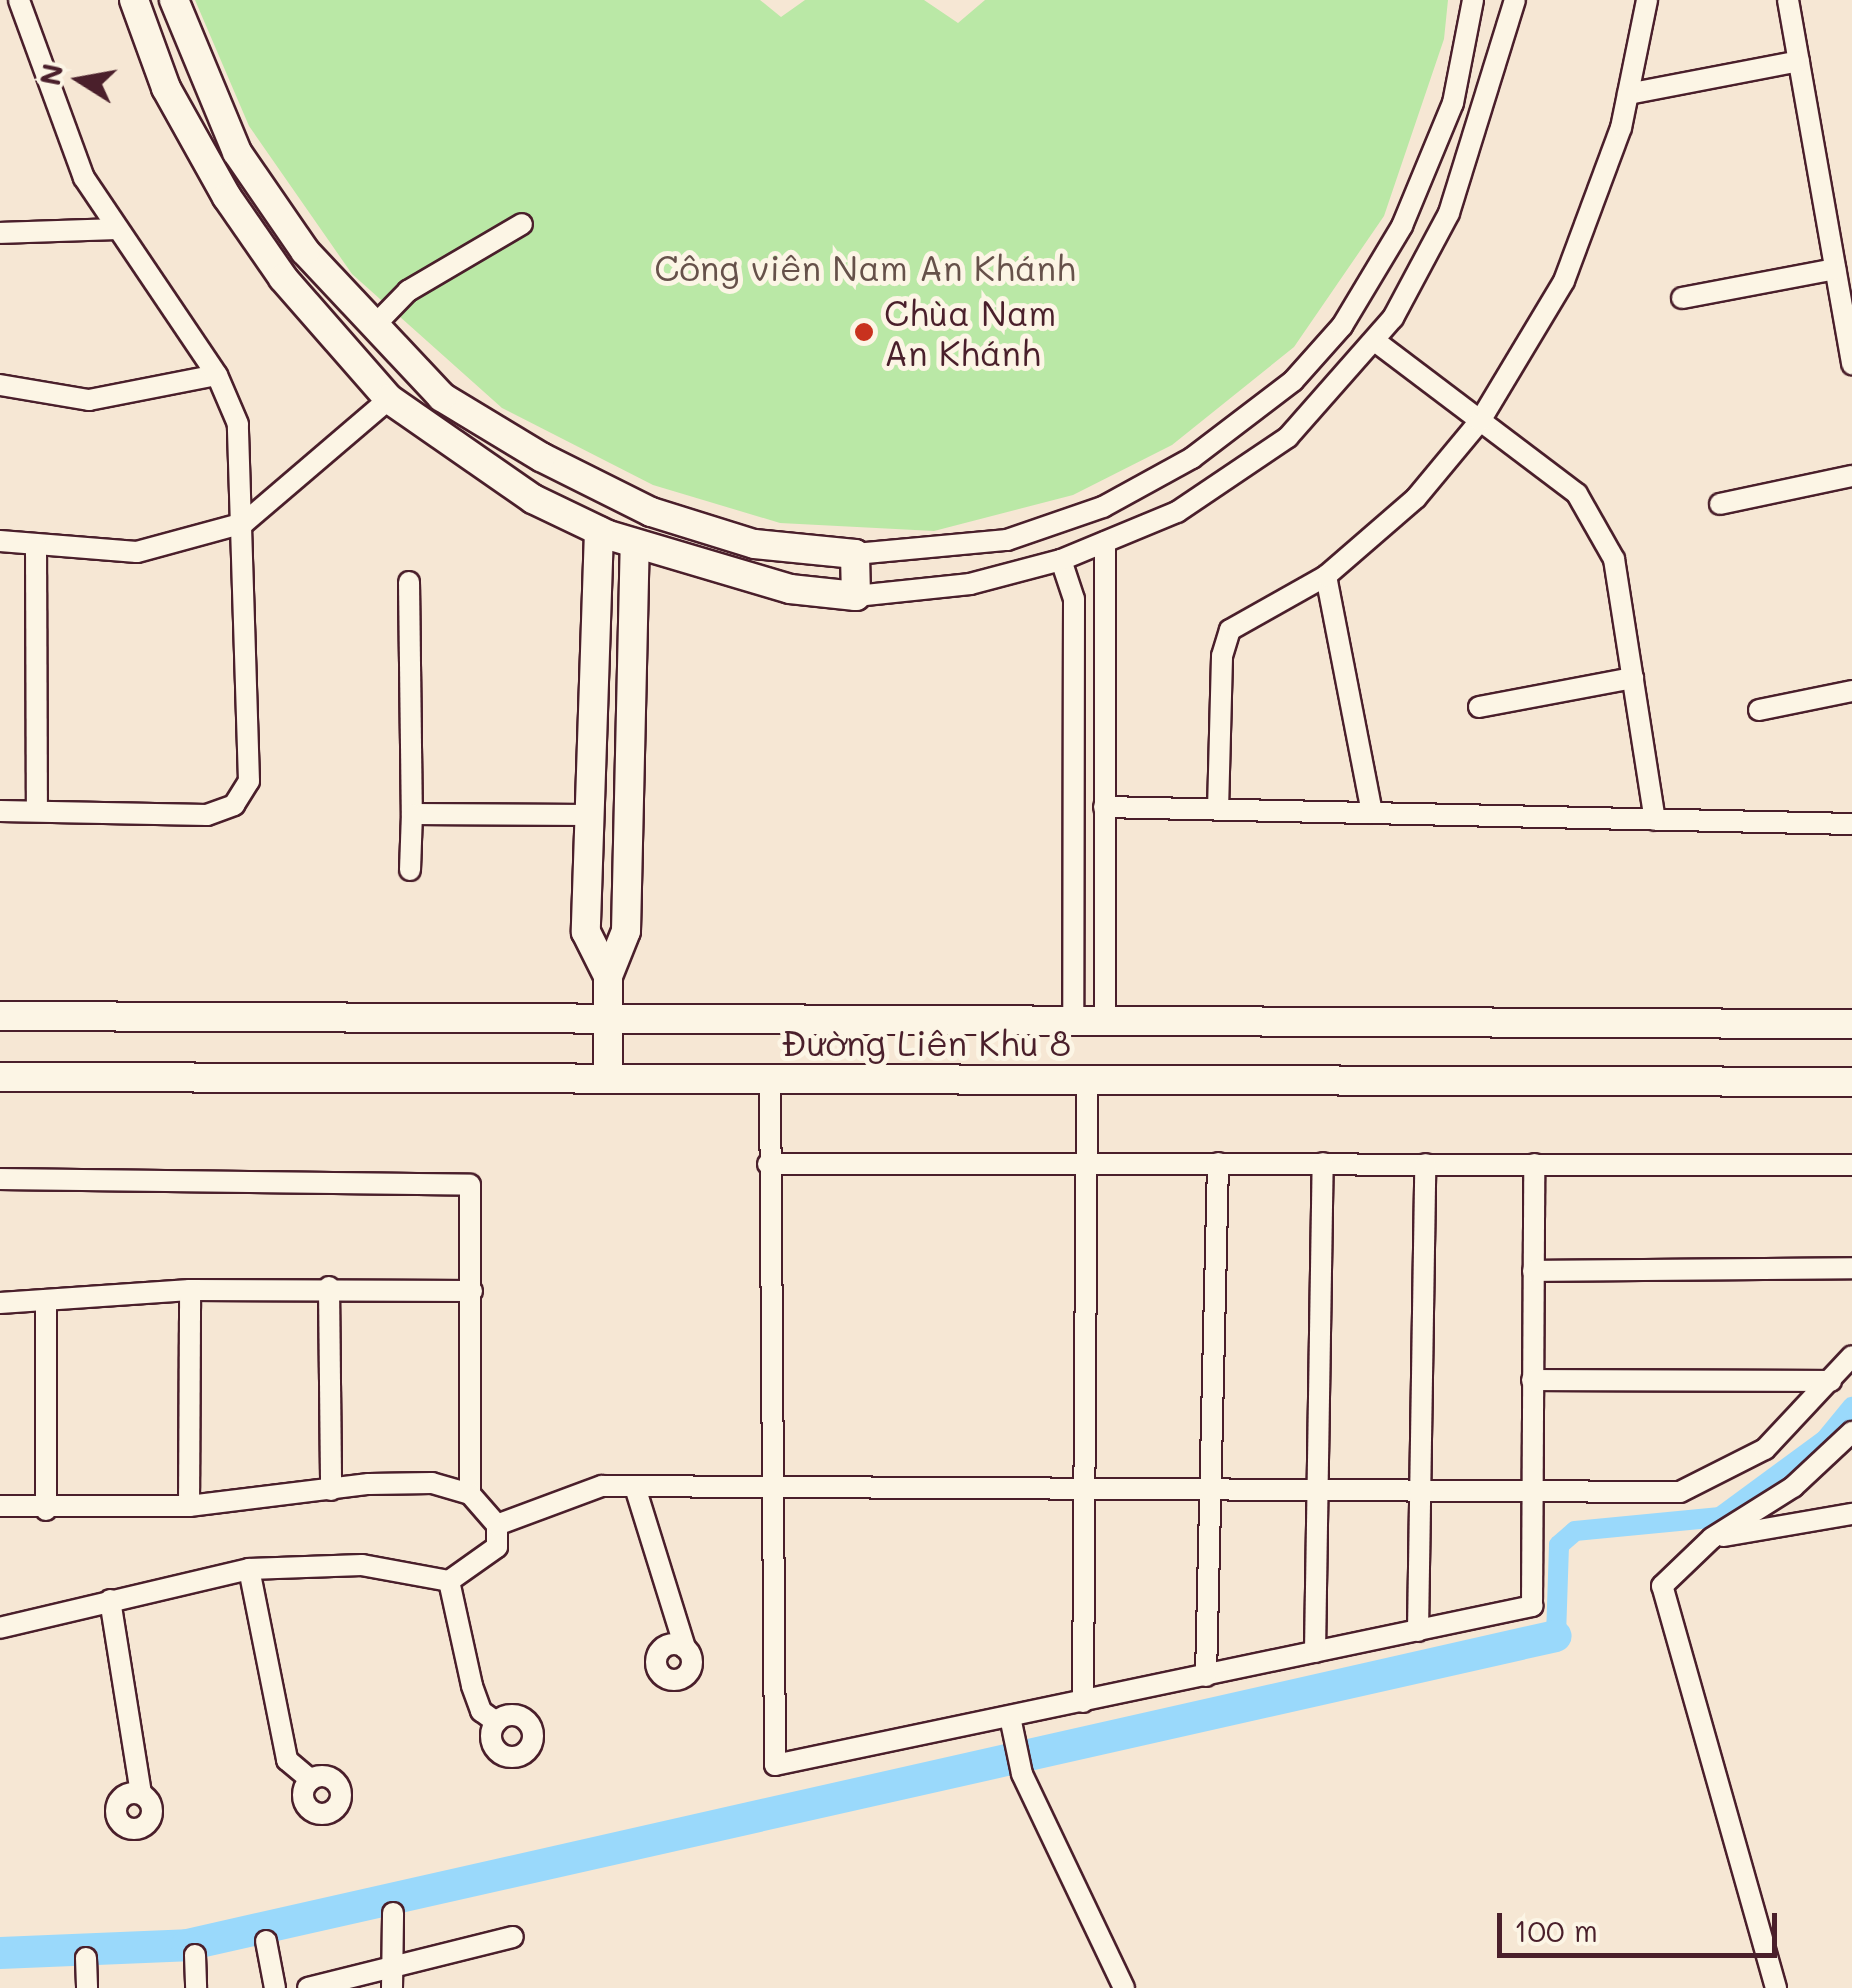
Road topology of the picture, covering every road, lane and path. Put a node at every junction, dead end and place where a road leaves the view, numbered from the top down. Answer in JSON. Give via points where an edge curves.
{"nodes":[{"id":1,"x":19,"y":0,"type":"edge"},
{"id":2,"x":134,"y":0,"type":"edge"},
{"id":3,"x":174,"y":0,"type":"edge"},
{"id":4,"x":1473,"y":0,"type":"edge"},
{"id":5,"x":1515,"y":0,"type":"edge"},
{"id":6,"x":1647,"y":0,"type":"edge"},
{"id":7,"x":1788,"y":0,"type":"edge"},
{"id":8,"x":1798,"y":61,"type":"junction"},
{"id":9,"x":1628,"y":94,"type":"junction"},
{"id":10,"x":522,"y":224,"type":"dead end"},
{"id":11,"x":116,"y":229,"type":"junction"},
{"id":12,"x":0,"y":233,"type":"edge"},
{"id":13,"x":1835,"y":269,"type":"junction"},
{"id":14,"x":1682,"y":298,"type":"dead end"},
{"id":15,"x":374,"y":326,"type":"junction"},
{"id":16,"x":1375,"y":341,"type":"junction"},
{"id":17,"x":1852,"y":364,"type":"edge"},
{"id":18,"x":217,"y":375,"type":"junction"},
{"id":19,"x":0,"y":385,"type":"edge"},
{"id":20,"x":390,"y":400,"type":"junction"},
{"id":21,"x":1480,"y":420,"type":"junction"},
{"id":22,"x":1852,"y":476,"type":"edge"},
{"id":23,"x":1720,"y":504,"type":"dead end"},
{"id":24,"x":244,"y":523,"type":"junction"},
{"id":25,"x":598,"y":531,"type":"junction"},
{"id":26,"x":0,"y":541,"type":"edge"},
{"id":27,"x":1106,"y":542,"type":"junction"},
{"id":28,"x":636,"y":544,"type":"junction"},
{"id":29,"x":36,"y":547,"type":"junction"},
{"id":30,"x":855,"y":554,"type":"junction"},
{"id":31,"x":1061,"y":560,"type":"junction"},
{"id":32,"x":1326,"y":576,"type":"junction"},
{"id":33,"x":408,"y":582,"type":"dead end"},
{"id":34,"x":597,"y":584,"type":"junction"},
{"id":35,"x":634,"y":587,"type":"junction"},
{"id":36,"x":856,"y":596,"type":"junction"},
{"id":37,"x":1633,"y":678,"type":"junction"},
{"id":38,"x":1852,"y":691,"type":"edge"},
{"id":39,"x":1479,"y":707,"type":"dead end"},
{"id":40,"x":1758,"y":710,"type":"dead end"},
{"id":41,"x":591,"y":722,"type":"junction"},
{"id":42,"x":630,"y":724,"type":"junction"},
{"id":43,"x":1074,"y":728,"type":"junction"},
{"id":44,"x":1105,"y":730,"type":"junction"},
{"id":45,"x":1104,"y":807,"type":"junction"},
{"id":46,"x":1218,"y":810,"type":"junction"},
{"id":47,"x":0,"y":811,"type":"edge"},
{"id":48,"x":38,"y":811,"type":"junction"},
{"id":49,"x":1372,"y":813,"type":"junction"},
{"id":50,"x":412,"y":814,"type":"junction"},
{"id":51,"x":588,"y":816,"type":"junction"},
{"id":52,"x":1655,"y":820,"type":"junction"},
{"id":53,"x":1852,"y":824,"type":"edge"},
{"id":54,"x":410,"y":870,"type":"dead end"},
{"id":55,"x":608,"y":976,"type":"junction"},
{"id":56,"x":0,"y":1016,"type":"edge"},
{"id":57,"x":608,"y":1019,"type":"junction"},
{"id":58,"x":1074,"y":1020,"type":"junction"},
{"id":59,"x":1105,"y":1020,"type":"junction"},
{"id":60,"x":1852,"y":1024,"type":"edge"},
{"id":61,"x":0,"y":1077,"type":"edge"},
{"id":62,"x":608,"y":1078,"type":"junction"},
{"id":63,"x":1087,"y":1078,"type":"junction"},
{"id":64,"x":770,"y":1080,"type":"junction"},
{"id":65,"x":1852,"y":1082,"type":"edge"},
{"id":66,"x":1090,"y":1162,"type":"junction"},
{"id":67,"x":1218,"y":1163,"type":"junction"},
{"id":68,"x":1323,"y":1163,"type":"junction"},
{"id":69,"x":768,"y":1164,"type":"junction"},
{"id":70,"x":1426,"y":1164,"type":"junction"},
{"id":71,"x":1534,"y":1164,"type":"junction"},
{"id":72,"x":1852,"y":1165,"type":"edge"},
{"id":73,"x":0,"y":1179,"type":"edge"},
{"id":74,"x":1852,"y":1268,"type":"edge"},
{"id":75,"x":1533,"y":1271,"type":"junction"},
{"id":76,"x":328,"y":1287,"type":"junction"},
{"id":77,"x":190,"y":1290,"type":"junction"},
{"id":78,"x":472,"y":1291,"type":"junction"},
{"id":79,"x":46,"y":1303,"type":"junction"},
{"id":80,"x":0,"y":1304,"type":"edge"},
{"id":81,"x":1852,"y":1356,"type":"edge"},
{"id":82,"x":1532,"y":1380,"type":"junction"},
{"id":83,"x":1831,"y":1381,"type":"junction"},
{"id":84,"x":1852,"y":1432,"type":"edge"},
{"id":85,"x":635,"y":1487,"type":"junction"},
{"id":86,"x":770,"y":1488,"type":"junction"},
{"id":87,"x":331,"y":1490,"type":"junction"},
{"id":88,"x":1085,"y":1492,"type":"junction"},
{"id":89,"x":1211,"y":1492,"type":"junction"},
{"id":90,"x":470,"y":1494,"type":"junction"},
{"id":91,"x":1318,"y":1494,"type":"junction"},
{"id":92,"x":1420,"y":1495,"type":"junction"},
{"id":93,"x":1531,"y":1496,"type":"junction"},
{"id":94,"x":0,"y":1506,"type":"edge"},
{"id":95,"x":189,"y":1506,"type":"junction"},
{"id":96,"x":46,"y":1510,"type":"junction"},
{"id":97,"x":1852,"y":1514,"type":"edge"},
{"id":98,"x":498,"y":1524,"type":"junction"},
{"id":99,"x":1712,"y":1538,"type":"junction"},
{"id":100,"x":250,"y":1569,"type":"junction"},
{"id":101,"x":449,"y":1581,"type":"junction"},
{"id":102,"x":110,"y":1600,"type":"junction"},
{"id":103,"x":0,"y":1628,"type":"edge"},
{"id":104,"x":1418,"y":1630,"type":"junction"},
{"id":105,"x":685,"y":1648,"type":"dead end"},
{"id":106,"x":1315,"y":1652,"type":"junction"},
{"id":107,"x":1206,"y":1676,"type":"junction"},
{"id":108,"x":1083,"y":1702,"type":"junction"},
{"id":109,"x":1011,"y":1718,"type":"junction"},
{"id":110,"x":496,"y":1722,"type":"dead end"},
{"id":111,"x":311,"y":1780,"type":"dead end"},
{"id":112,"x":141,"y":1794,"type":"dead end"},
{"id":113,"x":393,"y":1912,"type":"dead end"},
{"id":114,"x":513,"y":1936,"type":"dead end"},
{"id":115,"x":266,"y":1941,"type":"dead end"},
{"id":116,"x":195,"y":1955,"type":"dead end"},
{"id":117,"x":86,"y":1958,"type":"dead end"},
{"id":118,"x":392,"y":1980,"type":"edge"},
{"id":119,"x":87,"y":1988,"type":"edge"},
{"id":120,"x":196,"y":1988,"type":"edge"},
{"id":121,"x":275,"y":1988,"type":"edge"},
{"id":122,"x":308,"y":1988,"type":"edge"},
{"id":123,"x":1124,"y":1988,"type":"edge"},
{"id":124,"x":1776,"y":1988,"type":"edge"}],
"edges":[{"from":1,"to":11,"type":"street","via":[[84,178]]},
{"from":2,"to":20,"type":"street","via":[[166,88],[227,196],[283,278]]},
{"from":3,"to":15,"type":"street","via":[[182,34],[237,152],[305,251]]},
{"from":4,"to":30,"type":"street","via":[[1453,103],[1402,226],[1342,326],[1293,381],[1192,458],[1103,506],[1007,540]]},
{"from":5,"to":16,"type":"street","via":[[1450,213]]},
{"from":6,"to":9,"type":"street"},
{"from":7,"to":8,"type":"street"},
{"from":8,"to":9,"type":"street"},
{"from":8,"to":13,"type":"street"},
{"from":9,"to":21,"type":"street","via":[[1564,281]]},
{"from":10,"to":15,"type":"street","via":[[408,292]]},
{"from":11,"to":12,"type":"street"},
{"from":11,"to":18,"type":"street"},
{"from":13,"to":14,"type":"street"},
{"from":13,"to":17,"type":"street"},
{"from":15,"to":30,"type":"street","via":[[442,396],[541,457],[650,512],[754,544]]},
{"from":16,"to":21,"type":"street"},
{"from":16,"to":27,"type":"street","via":[[1288,437],[1177,512]]},
{"from":18,"to":19,"type":"street","via":[[89,400]]},
{"from":18,"to":24,"type":"street","via":[[238,424]]},
{"from":20,"to":24,"type":"street"},
{"from":20,"to":25,"type":"street","via":[[533,499]]},
{"from":21,"to":32,"type":"street","via":[[1416,498]]},
{"from":21,"to":37,"type":"street","via":[[1577,494],[1614,559]]},
{"from":22,"to":23,"type":"street"},
{"from":24,"to":29,"type":"street","via":[[136,552]]},
{"from":24,"to":48,"type":"street","via":[[249,781],[234,805],[207,815]]},
{"from":25,"to":28,"type":"street"},
{"from":25,"to":34,"type":"street"},
{"from":26,"to":29,"type":"street"},
{"from":27,"to":31,"type":"street"},
{"from":27,"to":44,"type":"street"},
{"from":28,"to":35,"type":"street"},
{"from":28,"to":36,"type":"street","via":[[790,588]]},
{"from":29,"to":48,"type":"street"},
{"from":30,"to":36,"type":"street"},
{"from":31,"to":36,"type":"street","via":[[970,584]]},
{"from":31,"to":43,"type":"street","via":[[1074,599]]},
{"from":32,"to":46,"type":"street","via":[[1230,630],[1222,656]]},
{"from":32,"to":49,"type":"street"},
{"from":33,"to":50,"type":"street"},
{"from":34,"to":35,"type":"street"},
{"from":34,"to":41,"type":"street"},
{"from":35,"to":42,"type":"street"},
{"from":37,"to":39,"type":"street"},
{"from":37,"to":52,"type":"street"},
{"from":38,"to":40,"type":"street"},
{"from":41,"to":42,"type":"street"},
{"from":41,"to":51,"type":"street"},
{"from":42,"to":55,"type":"street","via":[[626,932]]},
{"from":43,"to":44,"type":"street"},
{"from":43,"to":58,"type":"street"},
{"from":44,"to":45,"type":"street"},
{"from":45,"to":46,"type":"street"},
{"from":45,"to":59,"type":"street"},
{"from":46,"to":49,"type":"street"},
{"from":47,"to":48,"type":"street"},
{"from":49,"to":52,"type":"street"},
{"from":50,"to":51,"type":"street"},
{"from":50,"to":54,"type":"street"},
{"from":51,"to":55,"type":"street","via":[[586,932]]},
{"from":52,"to":53,"type":"street"},
{"from":55,"to":57,"type":"street"},
{"from":56,"to":57,"type":"street","name":"Đường Liên Khu 8"},
{"from":57,"to":58,"type":"street","name":"Đường Liên Khu 8"},
{"from":57,"to":62,"type":"street"},
{"from":58,"to":59,"type":"street","name":"Đường Liên Khu 8"},
{"from":59,"to":60,"type":"street","name":"Đường Liên Khu 8"},
{"from":61,"to":62,"type":"street","name":"Đường Liên Khu 8"},
{"from":62,"to":64,"type":"street","name":"Đường Liên Khu 8"},
{"from":63,"to":64,"type":"street","name":"Đường Liên Khu 8"},
{"from":63,"to":65,"type":"street","name":"Đường Liên Khu 8"},
{"from":63,"to":66,"type":"street"},
{"from":64,"to":69,"type":"street"},
{"from":66,"to":67,"type":"street"},
{"from":66,"to":69,"type":"street"},
{"from":66,"to":88,"type":"street"},
{"from":67,"to":68,"type":"street"},
{"from":67,"to":89,"type":"street"},
{"from":68,"to":70,"type":"street"},
{"from":68,"to":91,"type":"street"},
{"from":69,"to":86,"type":"street"},
{"from":70,"to":71,"type":"street"},
{"from":70,"to":92,"type":"street"},
{"from":71,"to":72,"type":"street"},
{"from":71,"to":75,"type":"street"},
{"from":73,"to":78,"type":"street","via":[[460,1180],[473,1195]]},
{"from":74,"to":75,"type":"street"},
{"from":75,"to":82,"type":"street"},
{"from":76,"to":77,"type":"street"},
{"from":76,"to":78,"type":"street"},
{"from":76,"to":87,"type":"street"},
{"from":77,"to":79,"type":"street"},
{"from":77,"to":95,"type":"street"},
{"from":78,"to":90,"type":"street"},
{"from":79,"to":80,"type":"street"},
{"from":79,"to":96,"type":"street"},
{"from":81,"to":83,"type":"street"},
{"from":82,"to":83,"type":"street"},
{"from":82,"to":93,"type":"street"},
{"from":83,"to":93,"type":"street","via":[[1765,1449],[1680,1492]]},
{"from":84,"to":99,"type":"street","via":[[1794,1487]]},
{"from":85,"to":86,"type":"street"},
{"from":85,"to":98,"type":"street","via":[[602,1486]]},
{"from":85,"to":105,"type":"street"},
{"from":86,"to":88,"type":"street"},
{"from":86,"to":109,"type":"street","via":[[775,1766]]},
{"from":87,"to":90,"type":"street","via":[[432,1483]]},
{"from":87,"to":95,"type":"street"},
{"from":88,"to":89,"type":"street"},
{"from":88,"to":108,"type":"street"},
{"from":89,"to":91,"type":"street"},
{"from":89,"to":107,"type":"street"},
{"from":90,"to":98,"type":"street"},
{"from":91,"to":92,"type":"street"},
{"from":91,"to":106,"type":"street"},
{"from":92,"to":93,"type":"street"},
{"from":92,"to":104,"type":"street"},
{"from":93,"to":104,"type":"street","via":[[1532,1606]]},
{"from":94,"to":96,"type":"street"},
{"from":95,"to":96,"type":"street"},
{"from":97,"to":99,"type":"street"},
{"from":98,"to":101,"type":"street","via":[[497,1548]]},
{"from":99,"to":124,"type":"street","via":[[1662,1586]]},
{"from":100,"to":101,"type":"street","via":[[362,1565]]},
{"from":100,"to":102,"type":"street"},
{"from":100,"to":111,"type":"street","via":[[286,1760]]},
{"from":101,"to":110,"type":"street","via":[[472,1686],[482,1711]]},
{"from":102,"to":103,"type":"street"},
{"from":102,"to":112,"type":"street"},
{"from":104,"to":106,"type":"street"},
{"from":106,"to":107,"type":"street"},
{"from":107,"to":108,"type":"street"},
{"from":108,"to":109,"type":"street"},
{"from":109,"to":123,"type":"street","via":[[1022,1772]]},
{"from":113,"to":118,"type":"street"},
{"from":114,"to":118,"type":"street"},
{"from":115,"to":121,"type":"street"},
{"from":116,"to":120,"type":"street"},
{"from":117,"to":119,"type":"street"},
{"from":118,"to":122,"type":"street"}]}
